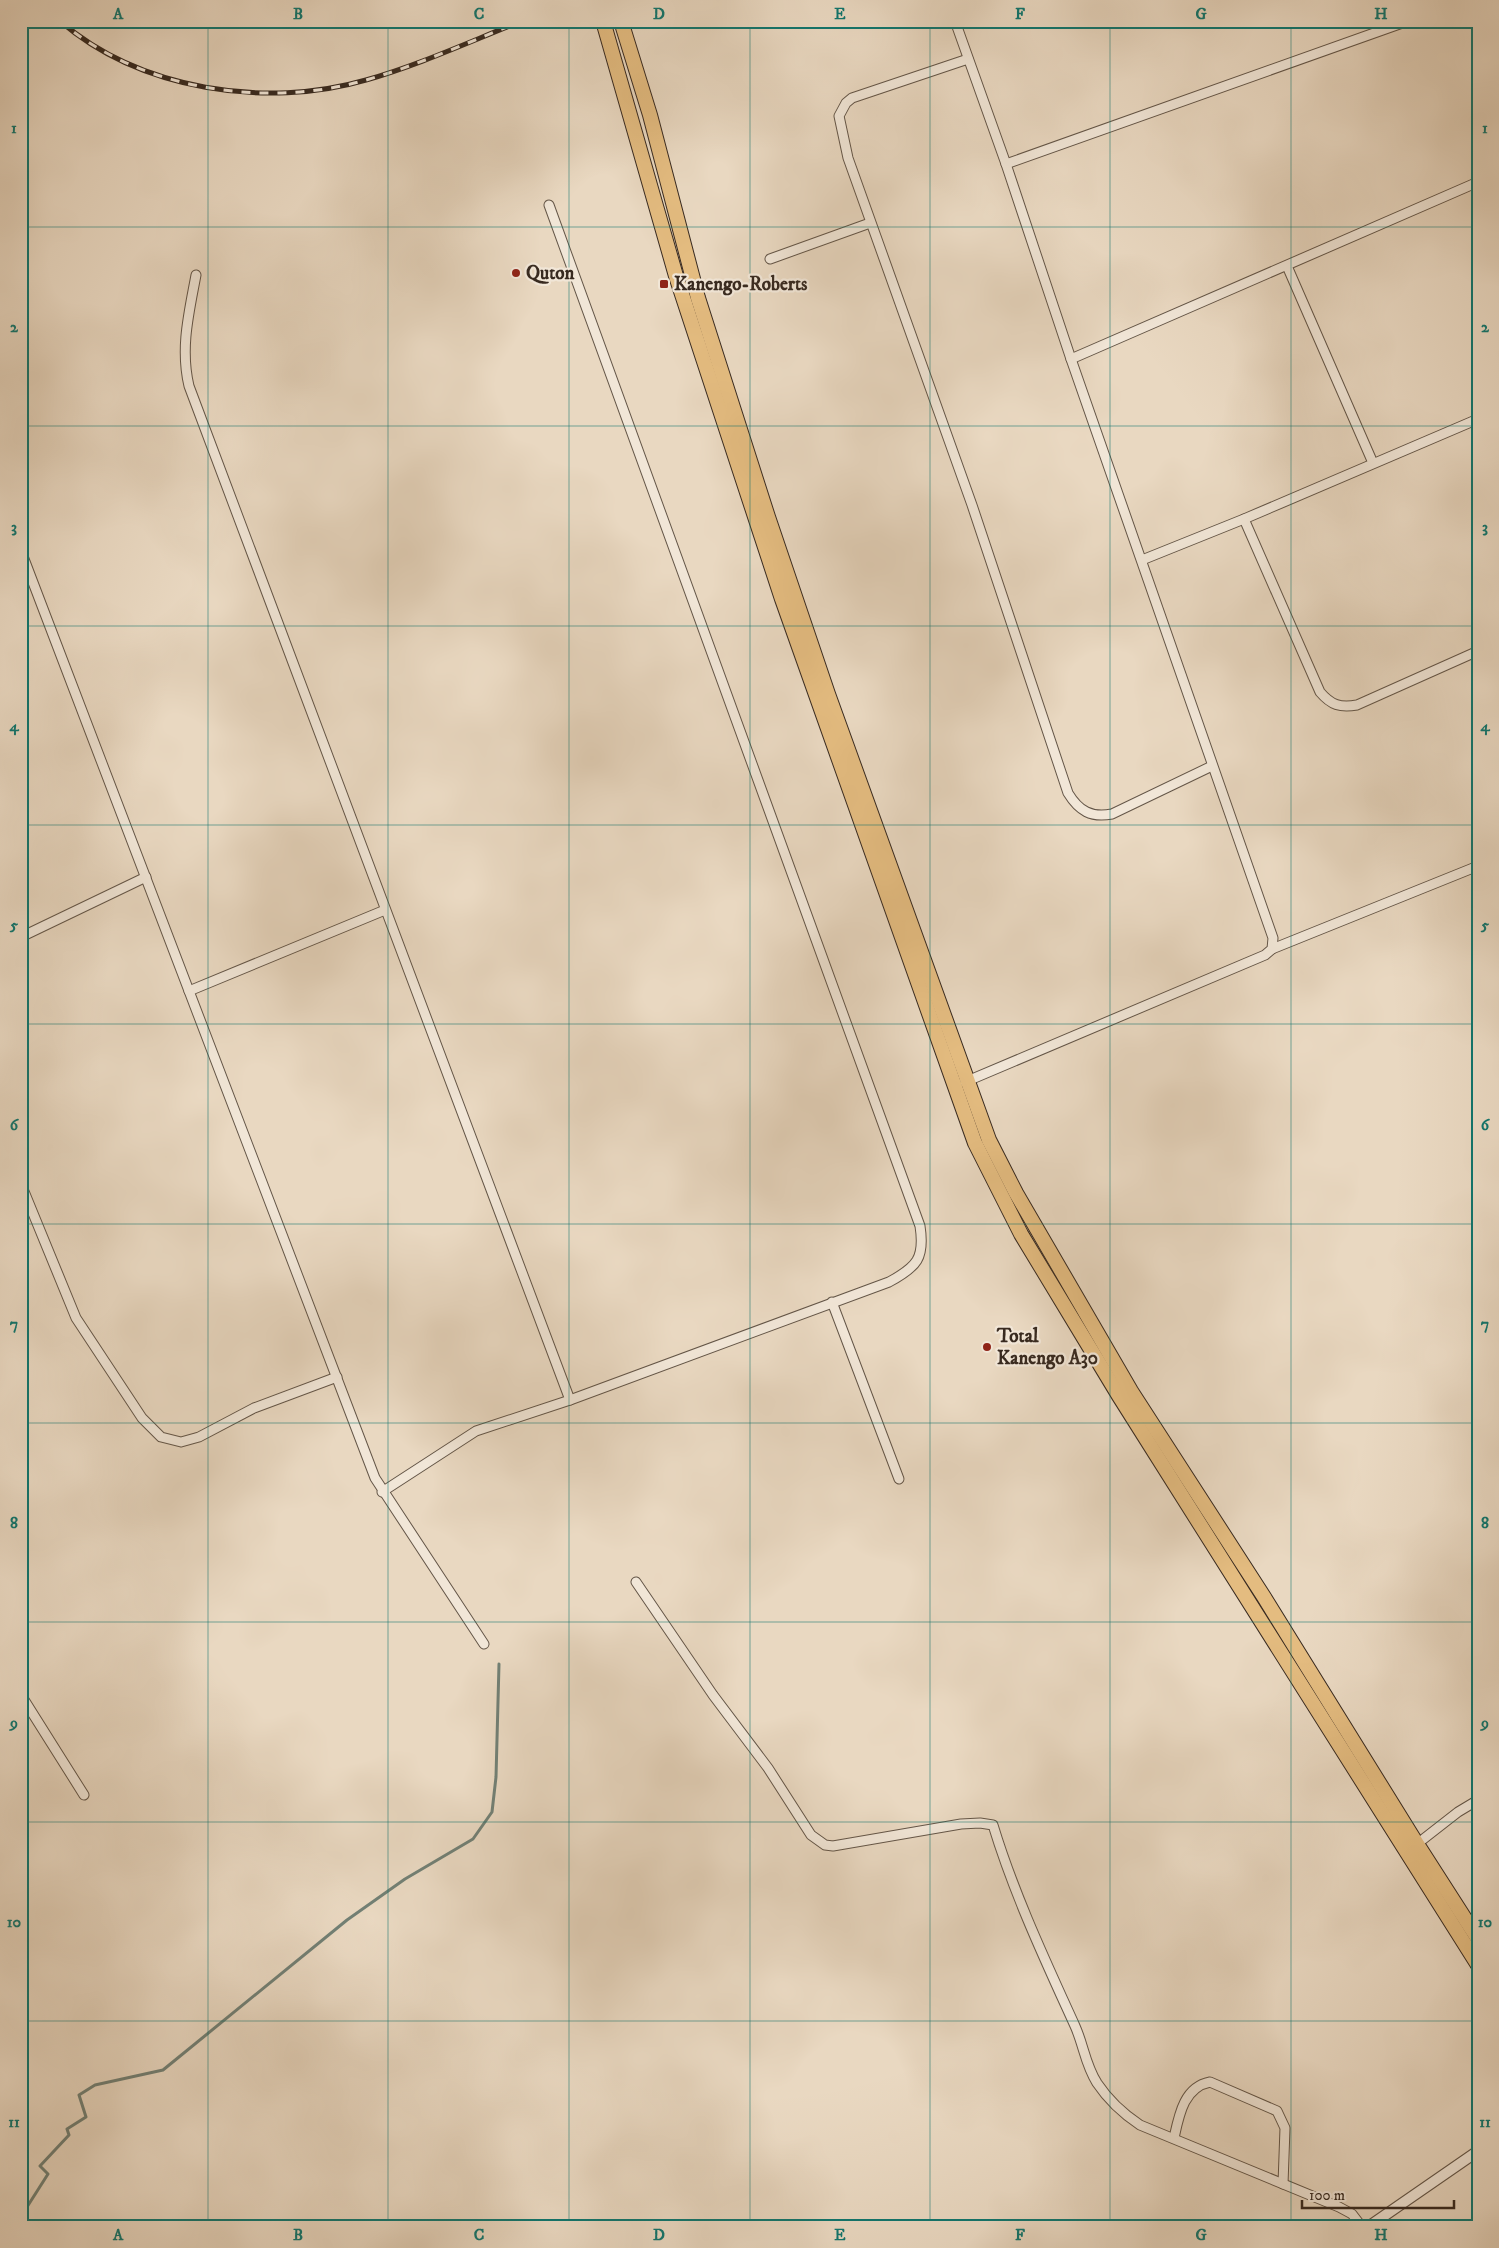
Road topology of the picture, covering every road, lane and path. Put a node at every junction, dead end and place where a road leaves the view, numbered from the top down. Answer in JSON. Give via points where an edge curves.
{"nodes":[{"id":1,"x":954,"y":21,"type":"edge"},
{"id":2,"x":1408,"y":21,"type":"edge"},
{"id":3,"x":621,"y":22,"type":"edge"},
{"id":4,"x":604,"y":25,"type":"edge"},
{"id":5,"x":968,"y":59,"type":"junction"},
{"id":6,"x":1006,"y":164,"type":"junction"},
{"id":7,"x":1478,"y":182,"type":"edge"},
{"id":8,"x":549,"y":205,"type":"dead end"},
{"id":9,"x":870,"y":223,"type":"junction"},
{"id":10,"x":770,"y":259,"type":"dead end"},
{"id":11,"x":1287,"y":266,"type":"junction"},
{"id":12,"x":196,"y":275,"type":"dead end"},
{"id":13,"x":1070,"y":360,"type":"junction"},
{"id":14,"x":1478,"y":419,"type":"edge"},
{"id":15,"x":1373,"y":463,"type":"junction"},
{"id":16,"x":1244,"y":519,"type":"junction"},
{"id":17,"x":21,"y":551,"type":"edge"},
{"id":18,"x":1142,"y":560,"type":"junction"},
{"id":19,"x":1478,"y":651,"type":"edge"},
{"id":20,"x":1212,"y":766,"type":"junction"},
{"id":21,"x":1478,"y":866,"type":"edge"},
{"id":22,"x":146,"y":877,"type":"junction"},
{"id":23,"x":385,"y":910,"type":"junction"},
{"id":24,"x":21,"y":937,"type":"edge"},
{"id":25,"x":1272,"y":948,"type":"junction"},
{"id":26,"x":189,"y":991,"type":"junction"},
{"id":27,"x":968,"y":1081,"type":"junction"},
{"id":28,"x":953,"y":1087,"type":"junction"},
{"id":29,"x":21,"y":1184,"type":"edge"},
{"id":30,"x":832,"y":1302,"type":"junction"},
{"id":31,"x":337,"y":1377,"type":"junction"},
{"id":32,"x":570,"y":1400,"type":"junction"},
{"id":33,"x":899,"y":1479,"type":"dead end"},
{"id":34,"x":382,"y":1492,"type":"junction"},
{"id":35,"x":636,"y":1582,"type":"dead end"},
{"id":36,"x":484,"y":1644,"type":"dead end"},
{"id":37,"x":21,"y":1695,"type":"edge"},
{"id":38,"x":84,"y":1795,"type":"dead end"},
{"id":39,"x":1478,"y":1800,"type":"edge"},
{"id":40,"x":1417,"y":1844,"type":"junction"},
{"id":41,"x":1478,"y":1939,"type":"edge"},
{"id":42,"x":1478,"y":1965,"type":"edge"},
{"id":43,"x":1174,"y":2138,"type":"junction"},
{"id":44,"x":1478,"y":2152,"type":"edge"},
{"id":45,"x":1282,"y":2184,"type":"junction"},
{"id":46,"x":1362,"y":2227,"type":"edge"},
{"id":47,"x":1368,"y":2227,"type":"edge"}],
"edges":[{"from":1,"to":5,"type":"street"},
{"from":2,"to":6,"type":"street"},
{"from":3,"to":27,"type":"highway","via":[[650,115],[698,298],[768,517],[828,694]]},
{"from":4,"to":28,"type":"highway","via":[[705,368],[782,599]]},
{"from":5,"to":6,"type":"street"},
{"from":5,"to":9,"type":"street","via":[[852,98],[846,103],[839,116],[840,126]]},
{"from":6,"to":13,"type":"street"},
{"from":7,"to":11,"type":"street"},
{"from":8,"to":30,"type":"street","via":[[920,1226],[920,1257],[904,1274]]},
{"from":9,"to":10,"type":"street"},
{"from":9,"to":20,"type":"street","via":[[972,504],[1074,803],[1091,815],[1112,814]]},
{"from":11,"to":13,"type":"street"},
{"from":11,"to":15,"type":"street"},
{"from":12,"to":23,"type":"street","via":[[184,348],[184,368],[189,386]]},
{"from":13,"to":18,"type":"street"},
{"from":14,"to":15,"type":"street"},
{"from":15,"to":16,"type":"street"},
{"from":16,"to":18,"type":"street"},
{"from":16,"to":19,"type":"street","via":[[1326,700],[1346,707],[1356,705]]},
{"from":17,"to":22,"type":"street"},
{"from":18,"to":20,"type":"street"},
{"from":20,"to":25,"type":"street","via":[[1271,928]]},
{"from":21,"to":25,"type":"street"},
{"from":22,"to":24,"type":"street"},
{"from":22,"to":26,"type":"street"},
{"from":23,"to":26,"type":"street"},
{"from":23,"to":32,"type":"street"},
{"from":25,"to":27,"type":"street","via":[[1265,955]]},
{"from":26,"to":31,"type":"street"},
{"from":27,"to":28,"type":"street"},
{"from":27,"to":40,"type":"highway","via":[[1001,1167],[1062,1275],[1131,1391]]},
{"from":28,"to":42,"type":"highway","via":[[1001,1196],[1067,1311]]},
{"from":29,"to":31,"type":"street","via":[[76,1318],[142,1418],[161,1437],[181,1442],[199,1437],[254,1408]]},
{"from":30,"to":32,"type":"street"},
{"from":30,"to":33,"type":"street"},
{"from":31,"to":34,"type":"street"},
{"from":32,"to":34,"type":"street","via":[[476,1431]]},
{"from":34,"to":36,"type":"street"},
{"from":35,"to":43,"type":"street","via":[[818,1841],[834,1846],[961,1824],[993,1825],[1018,1895],[1078,2033],[1085,2062],[1095,2081],[1122,2112],[1140,2124]]},
{"from":37,"to":38,"type":"street"},
{"from":39,"to":40,"type":"street"},
{"from":40,"to":41,"type":"highway"},
{"from":43,"to":45,"type":"street"},
{"from":43,"to":45,"type":"street","via":[[1178,2117],[1191,2090],[1210,2082],[1277,2111],[1285,2128]]},
{"from":44,"to":47,"type":"street"},
{"from":45,"to":46,"type":"street","via":[[1339,2207],[1352,2214]]}]}
